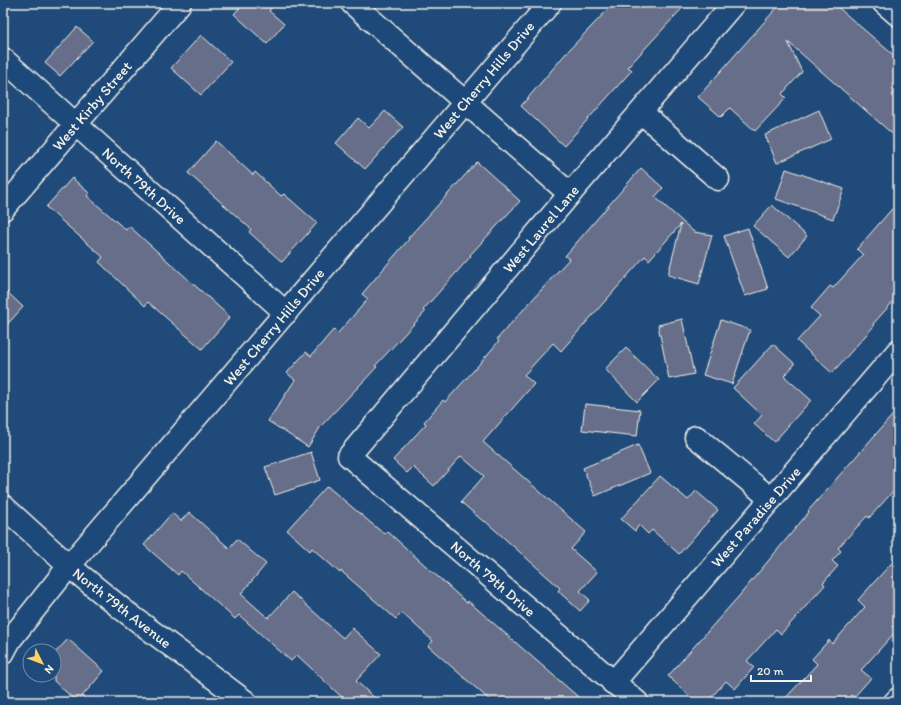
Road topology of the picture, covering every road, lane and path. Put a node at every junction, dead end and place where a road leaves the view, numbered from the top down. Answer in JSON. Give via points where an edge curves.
{"nodes":[{"id":1,"x":180,"y":3,"type":"edge"},
{"id":2,"x":352,"y":3,"type":"edge"},
{"id":3,"x":550,"y":3,"type":"edge"},
{"id":4,"x":734,"y":3,"type":"edge"},
{"id":5,"x":884,"y":3,"type":"edge"},
{"id":6,"x":898,"y":15,"type":"edge"},
{"id":7,"x":3,"y":59,"type":"edge"},
{"id":8,"x":465,"y":103,"type":"junction"},
{"id":9,"x":641,"y":112,"type":"junction"},
{"id":10,"x":76,"y":124,"type":"junction"},
{"id":11,"x":718,"y":179,"type":"dead end"},
{"id":12,"x":570,"y":194,"type":"junction"},
{"id":13,"x":3,"y":209,"type":"edge"},
{"id":14,"x":286,"y":313,"type":"junction"},
{"id":15,"x":898,"y":351,"type":"edge"},
{"id":16,"x":696,"y":437,"type":"dead end"},
{"id":17,"x":349,"y":456,"type":"joint"},
{"id":18,"x":771,"y":500,"type":"junction"},
{"id":19,"x":3,"y":506,"type":"edge"},
{"id":20,"x":69,"y":566,"type":"junction"},
{"id":21,"x":3,"y":654,"type":"edge"},
{"id":22,"x":613,"y":682,"type":"junction"},
{"id":23,"x":898,"y":699,"type":"edge"},
{"id":24,"x":246,"y":702,"type":"edge"},
{"id":25,"x":637,"y":702,"type":"edge"},
{"id":26,"x":895,"y":702,"type":"edge"}],
"edges":[{"from":1,"to":10,"type":"street","name":"West Kirby Street"},
{"from":2,"to":8,"type":"street"},
{"from":3,"to":8,"type":"street","name":"West Cherry Hills Drive"},
{"from":4,"to":9,"type":"street","name":"West Laurel Lane"},
{"from":5,"to":6,"type":"street"},
{"from":7,"to":10,"type":"street","name":"North 79th Drive"},
{"from":8,"to":12,"type":"street"},
{"from":8,"to":14,"type":"street","name":"West Cherry Hills Drive"},
{"from":9,"to":11,"type":"street"},
{"from":9,"to":12,"type":"street","name":"West Laurel Lane"},
{"from":10,"to":13,"type":"street","name":"West Kirby Street"},
{"from":10,"to":14,"type":"street","name":"North 79th Drive"},
{"from":12,"to":17,"type":"street","name":"West Laurel Lane"},
{"from":14,"to":20,"type":"street","name":"West Cherry Hills Drive"},
{"from":15,"to":18,"type":"street","name":"West Paradise Drive"},
{"from":16,"to":18,"type":"street"},
{"from":17,"to":22,"type":"street","name":"North 79th Drive"},
{"from":18,"to":22,"type":"street","name":"West Paradise Drive"},
{"from":19,"to":20,"type":"street","name":"North 79th Avenue"},
{"from":20,"to":21,"type":"street","name":"West Cherry Hills Drive","via":[[10,640]]},
{"from":20,"to":24,"type":"street","name":"North 79th Avenue","via":[[122,610]]},
{"from":22,"to":25,"type":"street","name":"North 79th Drive"},
{"from":23,"to":26,"type":"street"}]}
